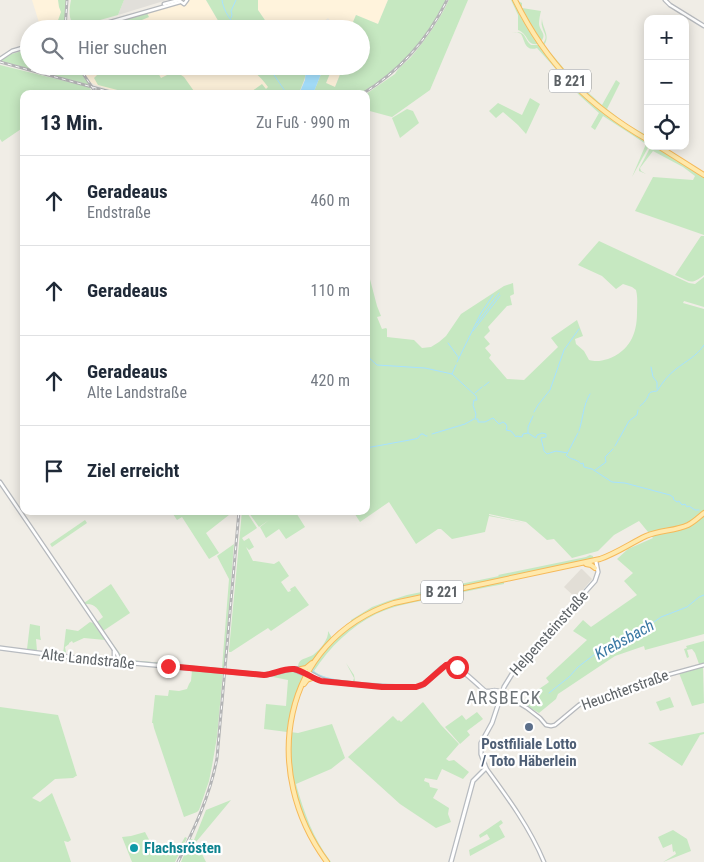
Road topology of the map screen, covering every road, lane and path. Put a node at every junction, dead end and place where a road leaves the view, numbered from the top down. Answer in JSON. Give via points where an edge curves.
{"nodes":[{"id":1,"x":187,"y":0,"type":"edge"},
{"id":2,"x":515,"y":0,"type":"edge"},
{"id":3,"x":665,"y":0,"type":"edge"},
{"id":4,"x":179,"y":1,"type":"edge"},
{"id":5,"x":117,"y":20,"type":"edge"},
{"id":6,"x":704,"y":26,"type":"edge"},
{"id":7,"x":20,"y":49,"type":"edge"},
{"id":8,"x":0,"y":59,"type":"edge"},
{"id":9,"x":644,"y":137,"type":"edge"},
{"id":10,"x":664,"y":150,"type":"edge"},
{"id":11,"x":704,"y":175,"type":"edge"},
{"id":12,"x":0,"y":482,"type":"edge"},
{"id":13,"x":20,"y":511,"type":"edge"},
{"id":14,"x":704,"y":513,"type":"edge"},
{"id":15,"x":22,"y":515,"type":"edge"},
{"id":16,"x":595,"y":560,"type":"junction"},
{"id":17,"x":579,"y":564,"type":"junction"},
{"id":18,"x":595,"y":568,"type":"junction"},
{"id":19,"x":597,"y":574,"type":"junction"},
{"id":20,"x":0,"y":648,"type":"edge"},
{"id":21,"x":114,"y":650,"type":"junction"},
{"id":22,"x":316,"y":660,"type":"junction"},
{"id":23,"x":121,"y":661,"type":"junction"},
{"id":24,"x":111,"y":662,"type":"junction"},
{"id":25,"x":704,"y":665,"type":"edge"},
{"id":26,"x":294,"y":669,"type":"junction"},
{"id":27,"x":301,"y":669,"type":"junction"},
{"id":28,"x":307,"y":674,"type":"junction"},
{"id":29,"x":312,"y":678,"type":"junction"},
{"id":30,"x":326,"y":681,"type":"junction"},
{"id":31,"x":300,"y":690,"type":"junction"},
{"id":32,"x":502,"y":693,"type":"junction"},
{"id":33,"x":486,"y":768,"type":"junction"},
{"id":34,"x":327,"y":862,"type":"edge"},
{"id":35,"x":450,"y":862,"type":"edge"},
{"id":36,"x":544,"y":862,"type":"edge"}],
"edges":[{"from":1,"to":4,"type":"street","via":[[184,4]]},
{"from":2,"to":9,"type":"main road","number":"B 221","via":[[546,53],[565,76],[593,103]]},
{"from":3,"to":6,"type":"street"},
{"from":4,"to":5,"type":"street"},
{"from":7,"to":8,"type":"street"},
{"from":10,"to":11,"type":"main road"},
{"from":12,"to":13,"type":"street"},
{"from":14,"to":16,"type":"main road","number":"B 221","via":[[694,522],[652,534]]},
{"from":15,"to":21,"type":"street"},
{"from":16,"to":17,"type":"main road","number":"B 221"},
{"from":16,"to":18,"type":"main road","name":"Helpensteinstraße"},
{"from":16,"to":19,"type":"main road","name":"Helpensteinstraße"},
{"from":17,"to":18,"type":"main road","via":[[590,564]]},
{"from":17,"to":22,"type":"main road","number":"B 221","via":[[388,604],[347,627]]},
{"from":18,"to":19,"type":"main road","name":"Helpensteinstraße"},
{"from":19,"to":32,"type":"main road","name":"Helpensteinstraße","via":[[596,580],[512,674]]},
{"from":20,"to":24,"type":"main road","name":"Alte Landstraße"},
{"from":21,"to":23,"type":"street"},
{"from":21,"to":24,"type":"street"},
{"from":22,"to":27,"type":"main road","number":"B 221"},
{"from":22,"to":28,"type":"main road","number":"B 221"},
{"from":23,"to":24,"type":"main road","name":"Alte Landstraße"},
{"from":23,"to":26,"type":"main road","name":"Alte Landstraße","via":[[264,675]]},
{"from":25,"to":32,"type":"street","name":"Heuchterstraße","via":[[584,702],[550,726]]},
{"from":26,"to":27,"type":"main road","name":"Alte Landstraße"},
{"from":26,"to":28,"type":"main road"},
{"from":27,"to":28,"type":"main road"},
{"from":28,"to":29,"type":"main road"},
{"from":28,"to":30,"type":"main road"},
{"from":28,"to":31,"type":"main road","number":"B 221"},
{"from":29,"to":30,"type":"main road"},
{"from":29,"to":31,"type":"main road","number":"B 221"},
{"from":30,"to":32,"type":"main road","via":[[416,687],[451,664],[485,691]]},
{"from":31,"to":34,"type":"main road","number":"B 221","via":[[289,727],[291,782],[305,826]]},
{"from":32,"to":33,"type":"main road","name":"Helpensteinstraße","via":[[481,743]]},
{"from":33,"to":35,"type":"main road","via":[[473,781]]},
{"from":33,"to":36,"type":"street","via":[[516,809]]}]}
